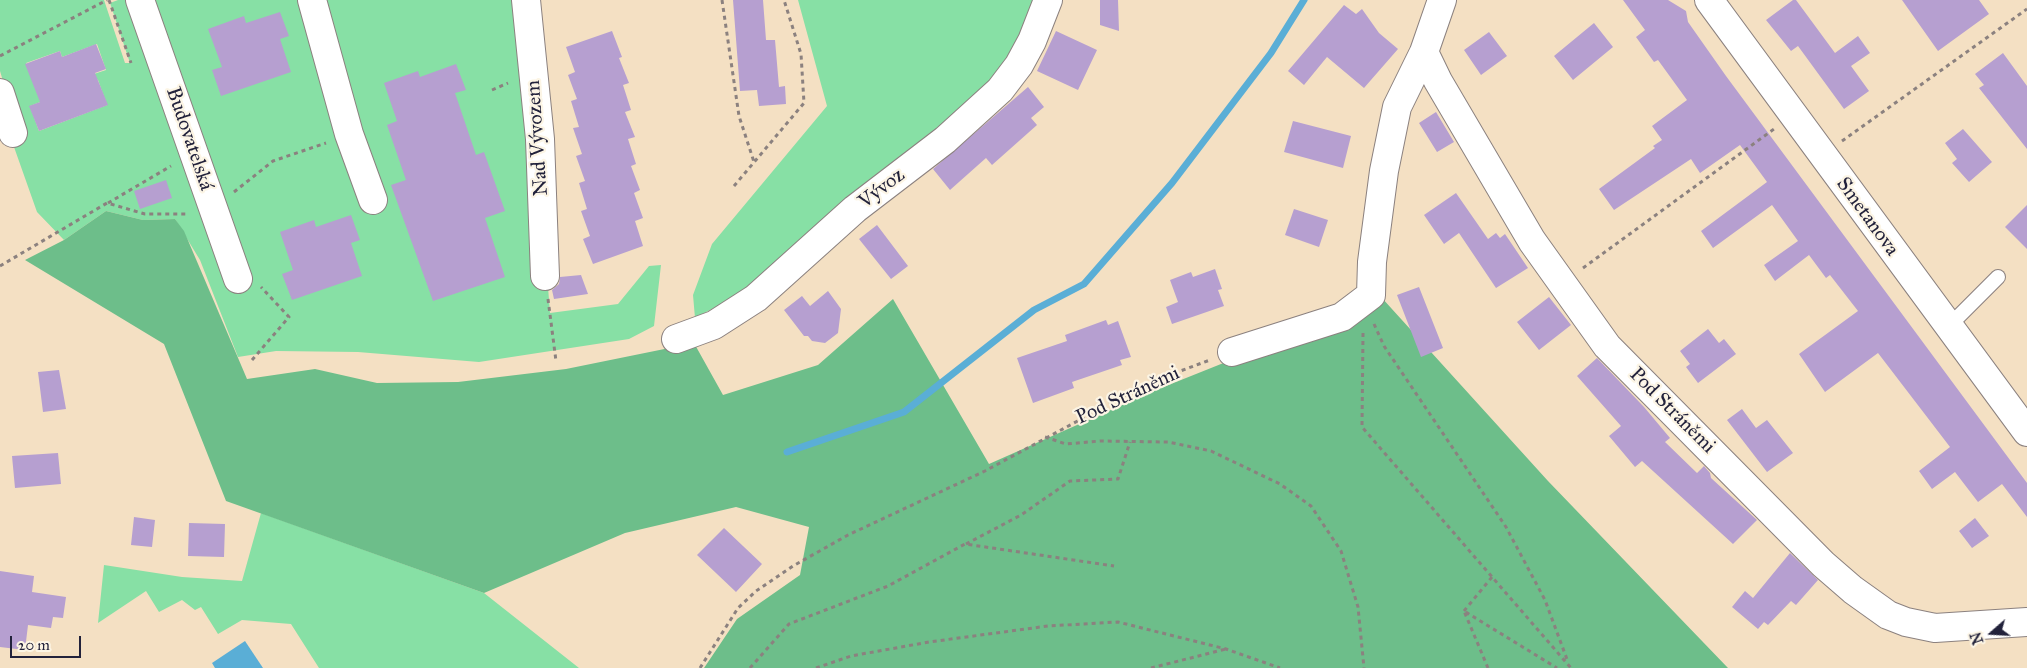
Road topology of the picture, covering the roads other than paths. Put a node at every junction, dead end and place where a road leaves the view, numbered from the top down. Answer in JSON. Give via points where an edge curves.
{"nodes":[{"id":1,"x":140,"y":0,"type":"edge"},
{"id":2,"x":312,"y":0,"type":"edge"},
{"id":3,"x":526,"y":0,"type":"edge"},
{"id":4,"x":1048,"y":0,"type":"edge"},
{"id":5,"x":1442,"y":0,"type":"edge"},
{"id":6,"x":1709,"y":0,"type":"edge"},
{"id":7,"x":1424,"y":52,"type":"junction"},
{"id":8,"x":0,"y":92,"type":"edge"},
{"id":9,"x":14,"y":133,"type":"dead end"},
{"id":10,"x":373,"y":200,"type":"dead end"},
{"id":11,"x":545,"y":276,"type":"road end"},
{"id":12,"x":1998,"y":277,"type":"dead end"},
{"id":13,"x":238,"y":279,"type":"road end"},
{"id":14,"x":1948,"y":327,"type":"junction"},
{"id":15,"x":676,"y":339,"type":"dead end"},
{"id":16,"x":1232,"y":352,"type":"road end"},
{"id":17,"x":2027,"y":432,"type":"edge"},
{"id":18,"x":2027,"y":622,"type":"edge"}],
"edges":[{"from":1,"to":13,"type":"street","name":"Budovatelská"},
{"from":2,"to":10,"type":"street","via":[[349,134]]},
{"from":3,"to":11,"type":"street","name":"Nad Vývozem","via":[[540,139]]},
{"from":4,"to":15,"type":"street","name":"Vývoz","via":[[1032,41],[1000,90],[945,140],[856,209],[756,298],[714,325]]},
{"from":5,"to":7,"type":"street"},
{"from":6,"to":14,"type":"street","name":"Smetanova"},
{"from":7,"to":16,"type":"street","via":[[1398,107],[1384,171],[1371,295],[1342,318]]},
{"from":7,"to":18,"type":"street","name":"Pod Stráněmi","via":[[1532,241],[1607,346],[1822,564],[1888,615],[1906,622],[1935,628]]},
{"from":8,"to":9,"type":"street"},
{"from":12,"to":14,"type":"lane"},
{"from":14,"to":17,"type":"street","name":"Smetanova"}]}
